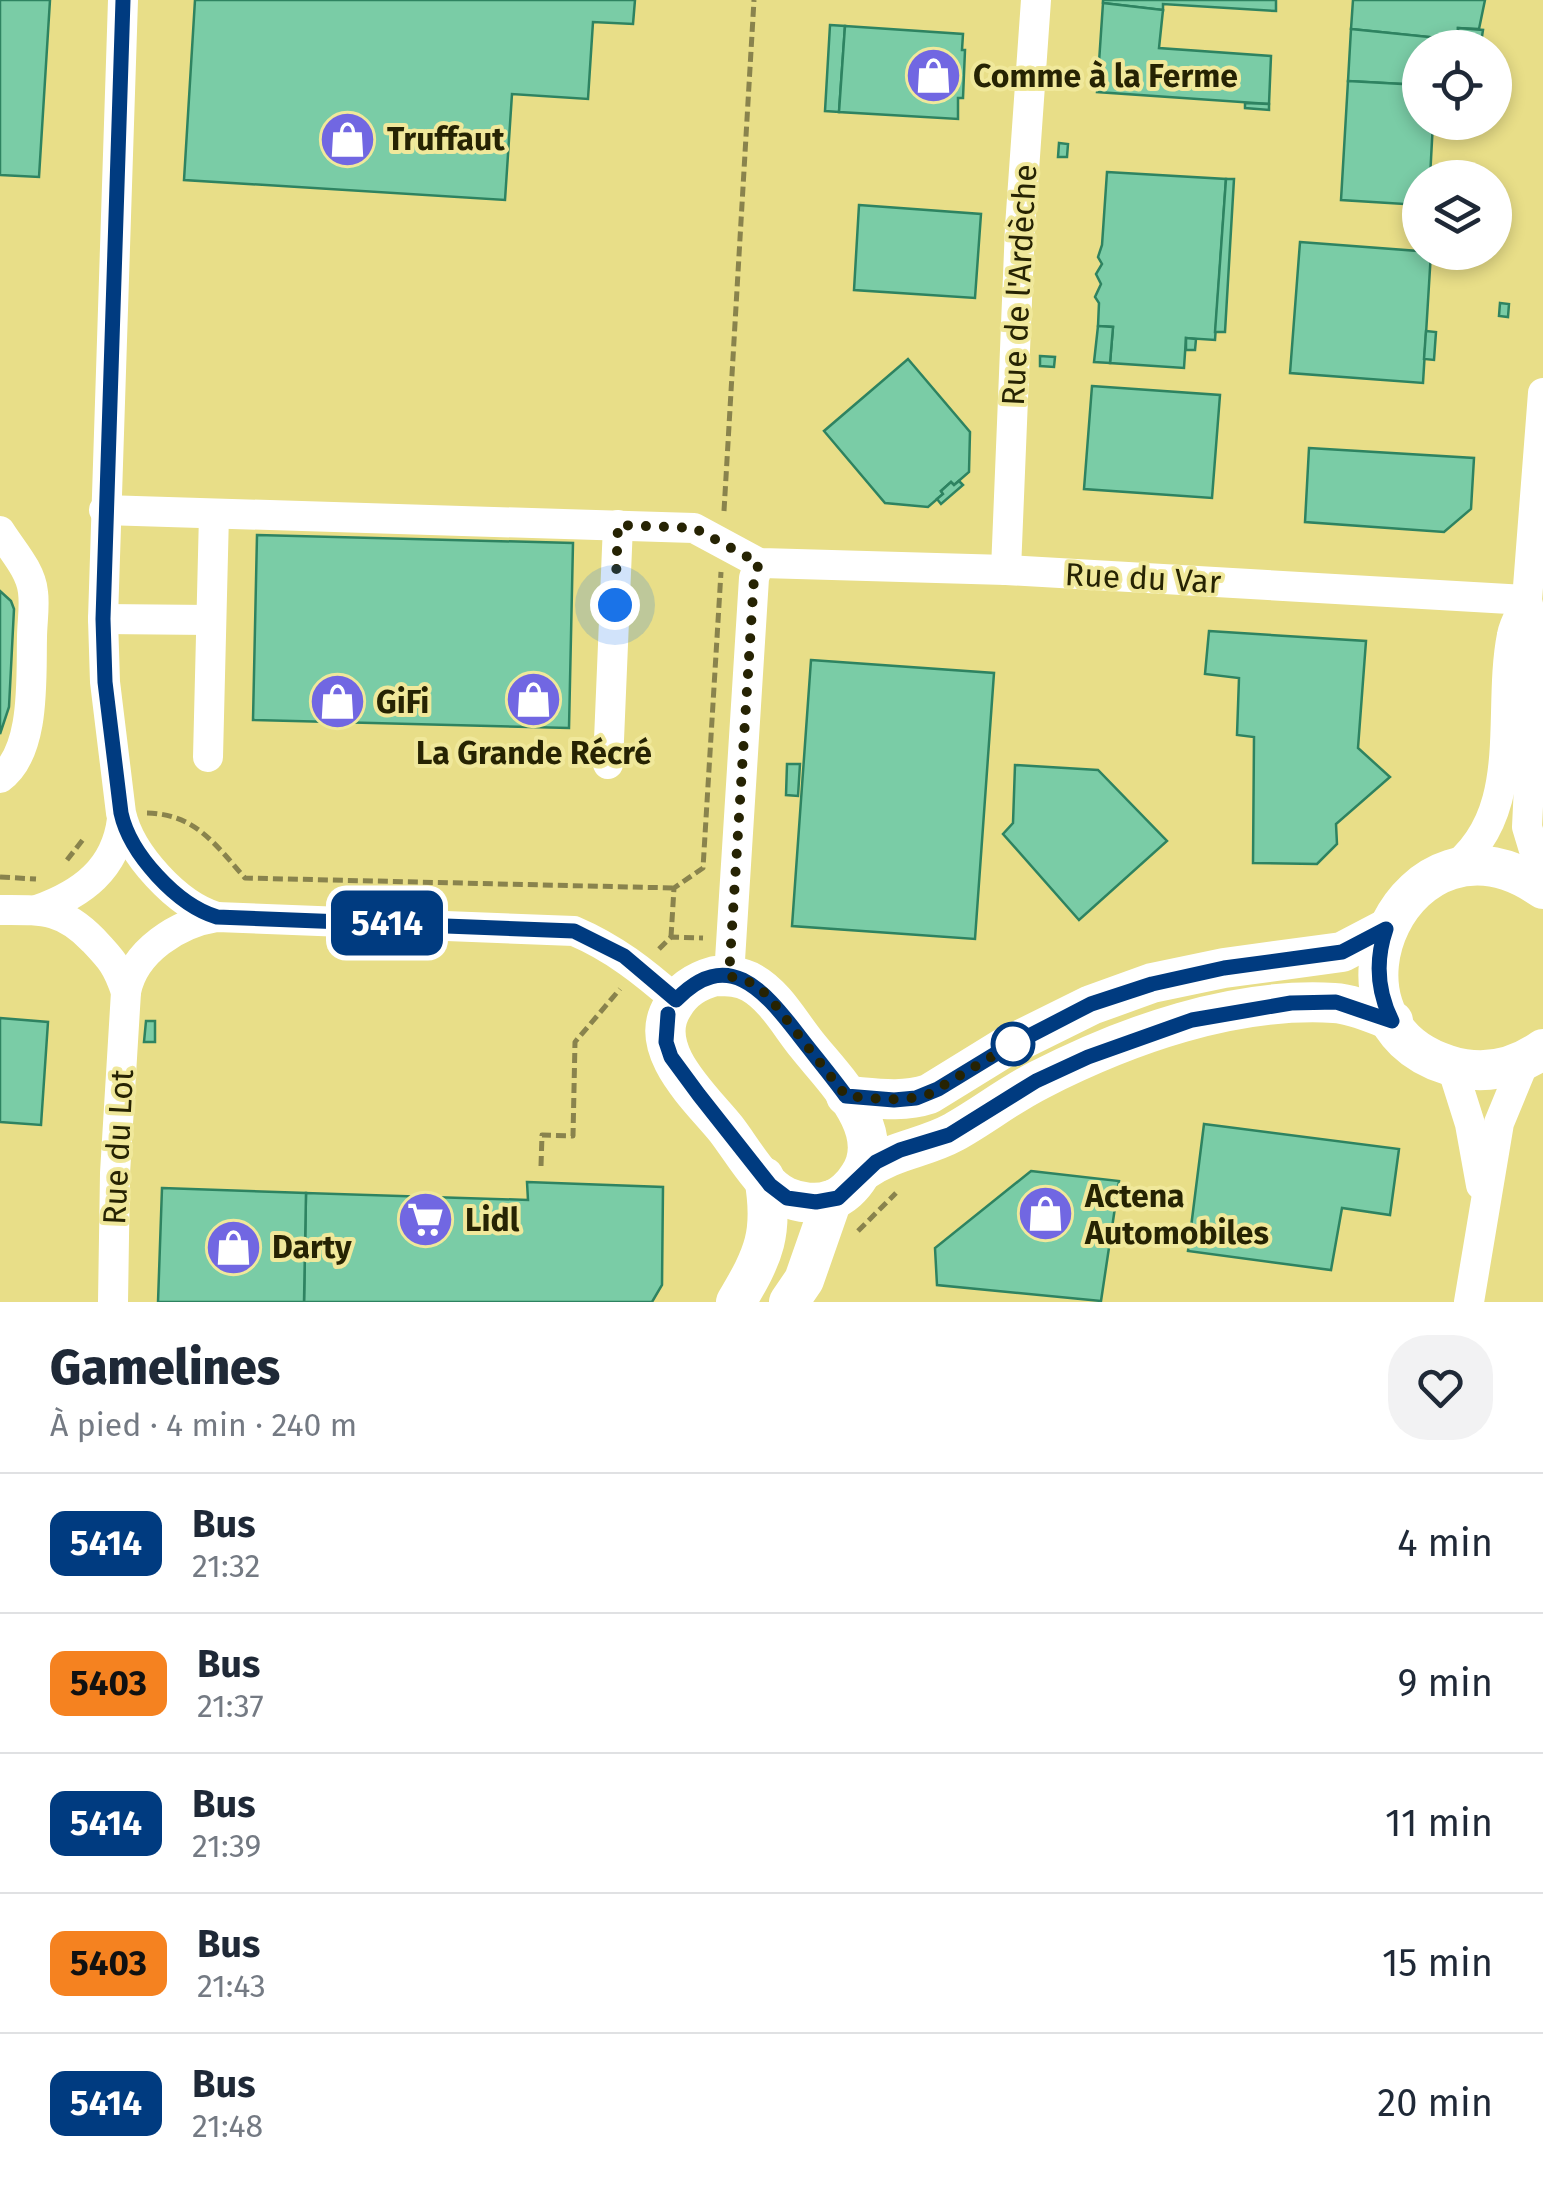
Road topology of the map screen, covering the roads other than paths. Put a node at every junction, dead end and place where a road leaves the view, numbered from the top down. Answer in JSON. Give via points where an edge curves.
{"nodes":[{"id":1,"x":123,"y":0,"type":"edge"},
{"id":2,"x":1036,"y":0,"type":"edge"},
{"id":3,"x":1543,"y":393,"type":"edge"},
{"id":4,"x":1541,"y":442,"type":"edge"},
{"id":5,"x":104,"y":510,"type":"junction"},
{"id":6,"x":214,"y":514,"type":"junction"},
{"id":7,"x":618,"y":525,"type":"junction"},
{"id":8,"x":0,"y":531,"type":"edge"},
{"id":9,"x":759,"y":563,"type":"junction"},
{"id":10,"x":1006,"y":570,"type":"junction"},
{"id":11,"x":1527,"y":600,"type":"junction"},
{"id":12,"x":103,"y":619,"type":"junction"},
{"id":13,"x":211,"y":620,"type":"junction"},
{"id":14,"x":208,"y":757,"type":"dead end"},
{"id":15,"x":608,"y":764,"type":"dead end"},
{"id":16,"x":0,"y":778,"type":"edge"},
{"id":17,"x":121,"y":816,"type":"junction"},
{"id":18,"x":1448,"y":872,"type":"junction"},
{"id":19,"x":96,"y":876,"type":"junction"},
{"id":20,"x":160,"y":878,"type":"junction"},
{"id":21,"x":1543,"y":880,"type":"edge"},
{"id":22,"x":1543,"y":889,"type":"edge"},
{"id":23,"x":0,"y":910,"type":"edge"},
{"id":24,"x":36,"y":910,"type":"junction"},
{"id":25,"x":217,"y":917,"type":"junction"},
{"id":26,"x":1386,"y":929,"type":"junction"},
{"id":27,"x":98,"y":944,"type":"junction"},
{"id":28,"x":157,"y":944,"type":"junction"},
{"id":29,"x":729,"y":976,"type":"junction"},
{"id":30,"x":126,"y":992,"type":"junction"},
{"id":31,"x":676,"y":1000,"type":"junction"},
{"id":32,"x":1392,"y":1021,"type":"junction"},
{"id":33,"x":1534,"y":1054,"type":"edge"},
{"id":34,"x":1452,"y":1066,"type":"junction"},
{"id":35,"x":846,"y":1096,"type":"junction"},
{"id":36,"x":863,"y":1171,"type":"junction"},
{"id":37,"x":764,"y":1177,"type":"junction"},
{"id":38,"x":832,"y":1200,"type":"junction"},
{"id":39,"x":1484,"y":1204,"type":"junction"},
{"id":40,"x":113,"y":1302,"type":"edge"},
{"id":41,"x":736,"y":1302,"type":"edge"},
{"id":42,"x":789,"y":1302,"type":"edge"},
{"id":43,"x":1470,"y":1302,"type":"edge"}],
"edges":[{"from":1,"to":5,"type":"street"},
{"from":2,"to":10,"type":"street","name":"Rue de l'Ardèche"},
{"from":3,"to":4,"type":"street"},
{"from":4,"to":11,"type":"street"},
{"from":5,"to":6,"type":"street"},
{"from":5,"to":12,"type":"street"},
{"from":6,"to":7,"type":"street"},
{"from":6,"to":13,"type":"street"},
{"from":7,"to":9,"type":"street","via":[[694,528]]},
{"from":7,"to":15,"type":"street"},
{"from":8,"to":16,"type":"street","via":[[34,592],[30,710],[21,748]]},
{"from":9,"to":10,"type":"street","name":"Rue du Var"},
{"from":9,"to":29,"type":"street"},
{"from":10,"to":11,"type":"street","name":"Rue du Var"},
{"from":11,"to":18,"type":"street","via":[[1512,633],[1496,806],[1473,849]]},
{"from":11,"to":21,"type":"street","via":[[1536,639],[1527,827]]},
{"from":12,"to":13,"type":"street"},
{"from":12,"to":17,"type":"street"},
{"from":13,"to":14,"type":"street"},
{"from":17,"to":19,"type":"street","via":[[120,839]]},
{"from":17,"to":20,"type":"street","via":[[132,843]]},
{"from":18,"to":22,"type":"main road","via":[[1492,868]]},
{"from":18,"to":26,"type":"main road","via":[[1411,894]]},
{"from":19,"to":20,"type":"street","via":[[131,862]]},
{"from":19,"to":24,"type":"street"},
{"from":19,"to":27,"type":"street","via":[[82,910]]},
{"from":20,"to":25,"type":"street","via":[[199,912]]},
{"from":20,"to":28,"type":"street","via":[[176,908]]},
{"from":23,"to":24,"type":"street"},
{"from":24,"to":27,"type":"street","via":[[66,916]]},
{"from":25,"to":28,"type":"street","via":[[193,922]]},
{"from":25,"to":31,"type":"street","via":[[574,931],[629,960]]},
{"from":26,"to":32,"type":"main road","via":[[1379,981]]},
{"from":26,"to":35,"type":"main road","via":[[1342,952],[1224,968],[1091,1004],[916,1098]]},
{"from":27,"to":28,"type":"street","via":[[126,956]]},
{"from":27,"to":30,"type":"street","via":[[115,962]]},
{"from":28,"to":30,"type":"street","via":[[133,968]]},
{"from":29,"to":31,"type":"main road","via":[[701,980]]},
{"from":29,"to":35,"type":"main road","via":[[755,984],[769,997]]},
{"from":30,"to":40,"type":"street","name":"Rue du Lot"},
{"from":31,"to":37,"type":"main road","via":[[666,1027],[671,1057]]},
{"from":32,"to":34,"type":"main road","via":[[1414,1046]]},
{"from":32,"to":36,"type":"main road","via":[[1336,1002],[1192,1020],[1088,1057],[949,1135],[900,1150]]},
{"from":33,"to":34,"type":"main road","via":[[1494,1070]]},
{"from":33,"to":39,"type":"street","via":[[1499,1124]]},
{"from":34,"to":39,"type":"street"},
{"from":35,"to":36,"type":"main road","via":[[867,1134]]},
{"from":36,"to":38,"type":"main road"},
{"from":37,"to":38,"type":"main road","via":[[787,1198]]},
{"from":37,"to":41,"type":"main road","via":[[766,1247]]},
{"from":38,"to":42,"type":"main road","via":[[804,1280]]},
{"from":39,"to":43,"type":"street"}]}
